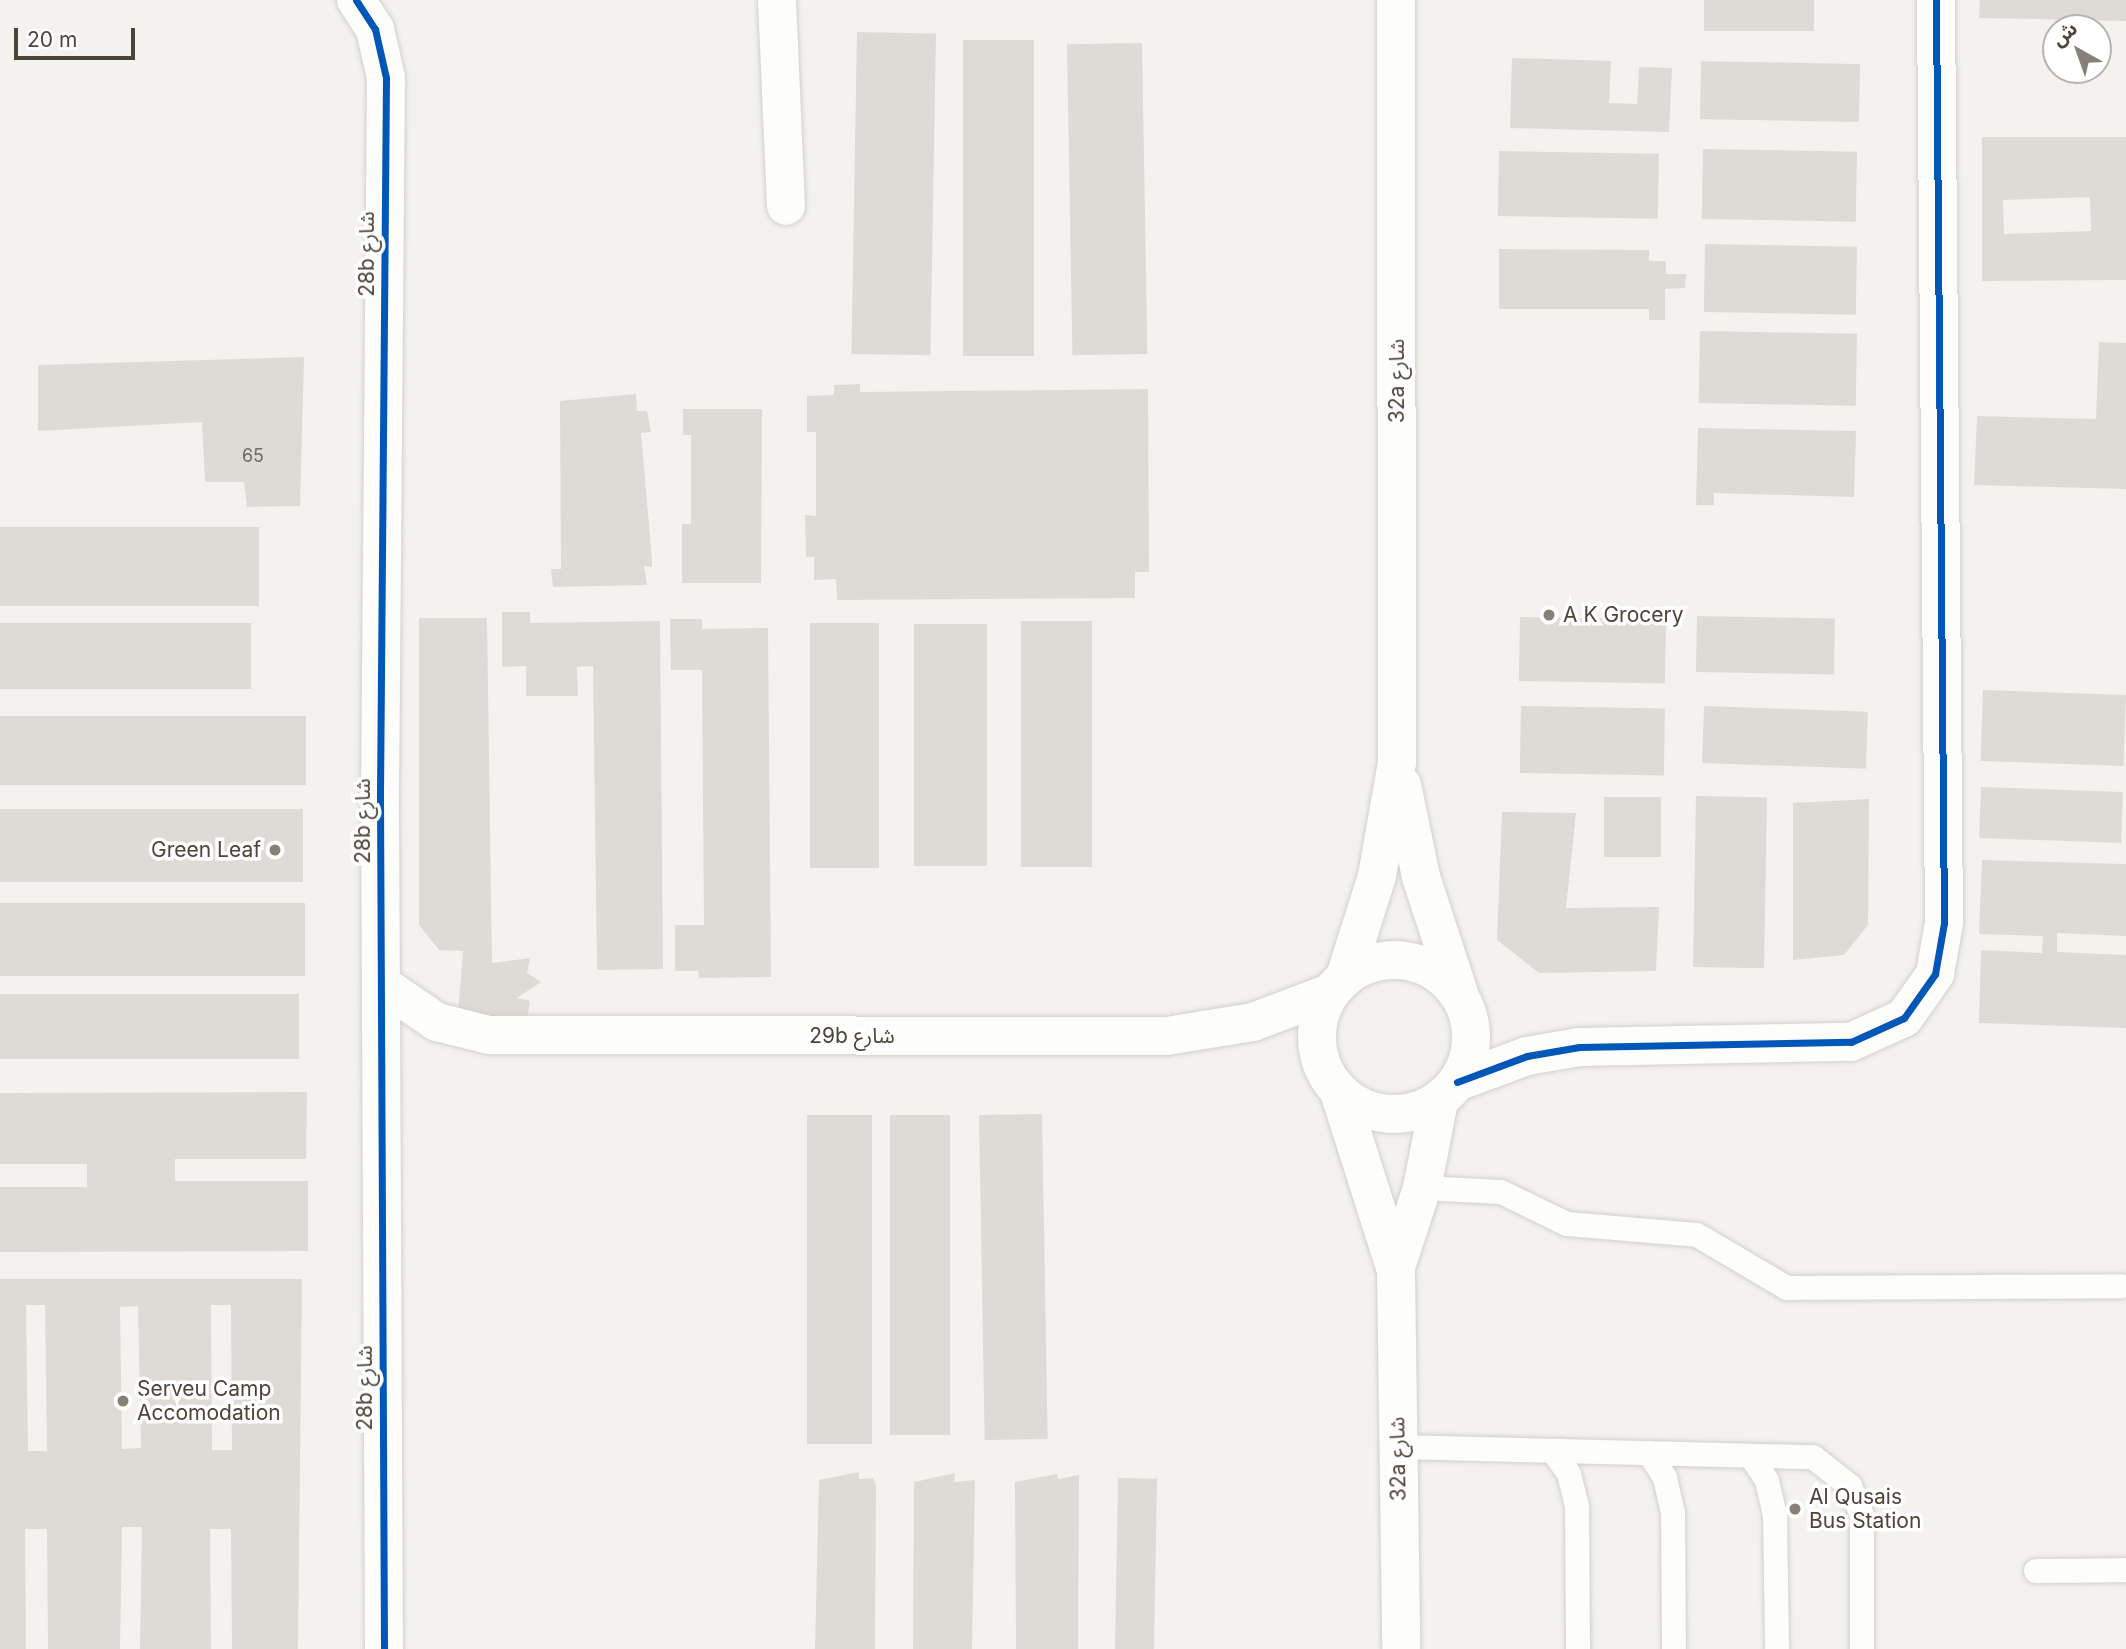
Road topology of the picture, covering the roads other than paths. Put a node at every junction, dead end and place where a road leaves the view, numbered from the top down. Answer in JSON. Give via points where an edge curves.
{"nodes":[{"id":1,"x":356,"y":0,"type":"edge"},
{"id":2,"x":776,"y":0,"type":"edge"},
{"id":3,"x":1396,"y":0,"type":"edge"},
{"id":4,"x":1936,"y":0,"type":"edge"},
{"id":5,"x":786,"y":206,"type":"dead end"},
{"id":6,"x":1397,"y":762,"type":"junction"},
{"id":7,"x":381,"y":984,"type":"junction"},
{"id":8,"x":1338,"y":985,"type":"junction"},
{"id":9,"x":1461,"y":998,"type":"junction"},
{"id":10,"x":1448,"y":1091,"type":"junction"},
{"id":11,"x":1340,"y":1094,"type":"junction"},
{"id":12,"x":1422,"y":1188,"type":"junction"},
{"id":13,"x":1396,"y":1269,"type":"junction"},
{"id":14,"x":2121,"y":1286,"type":"dead end"},
{"id":15,"x":1398,"y":1447,"type":"junction"},
{"id":16,"x":1553,"y":1451,"type":"junction"},
{"id":17,"x":1649,"y":1453,"type":"junction"},
{"id":18,"x":1751,"y":1456,"type":"junction"},
{"id":19,"x":2126,"y":1570,"type":"edge"},
{"id":20,"x":2036,"y":1571,"type":"dead end"},
{"id":21,"x":384,"y":1649,"type":"edge"},
{"id":22,"x":1401,"y":1649,"type":"edge"},
{"id":23,"x":1578,"y":1649,"type":"edge"},
{"id":24,"x":1674,"y":1649,"type":"edge"},
{"id":25,"x":1777,"y":1649,"type":"edge"},
{"id":26,"x":1862,"y":1649,"type":"edge"}],
"edges":[{"from":1,"to":7,"type":"street","name":"28b شارع","via":[[374,29],[386,78]]},
{"from":2,"to":5,"type":"street"},
{"from":3,"to":6,"type":"street","name":"32a شارع"},
{"from":4,"to":10,"type":"street","via":[[1944,923],[1935,974],[1904,1018],[1852,1042],[1579,1047],[1527,1056]]},
{"from":6,"to":8,"type":"street","name":"32a شارع","via":[[1377,876]]},
{"from":6,"to":9,"type":"street","name":"32a شارع","via":[[1421,877]]},
{"from":7,"to":8,"type":"street","name":"29b شارع","via":[[437,1023],[489,1035],[1167,1036],[1253,1022]]},
{"from":7,"to":21,"type":"street","name":"28b شارع"},
{"from":8,"to":9,"type":"street","via":[[1364,965],[1408,961],[1429,968]]},
{"from":8,"to":11,"type":"street","via":[[1318,1024],[1318,1056]]},
{"from":9,"to":10,"type":"street","via":[[1472,1040]]},
{"from":10,"to":11,"type":"street","via":[[1402,1115],[1380,1114]]},
{"from":10,"to":12,"type":"street","name":"32a شارع"},
{"from":11,"to":13,"type":"street","name":"32a شارع"},
{"from":12,"to":13,"type":"street","name":"32a شارع"},
{"from":12,"to":14,"type":"lane","via":[[1501,1192],[1566,1224],[1697,1235],[1787,1288]]},
{"from":13,"to":15,"type":"street","name":"32a شارع"},
{"from":15,"to":16,"type":"lane"},
{"from":15,"to":22,"type":"street","name":"32a شارع"},
{"from":16,"to":17,"type":"lane"},
{"from":16,"to":23,"type":"lane","via":[[1569,1474],[1577,1507]]},
{"from":17,"to":18,"type":"lane"},
{"from":17,"to":24,"type":"lane","via":[[1665,1478],[1673,1512]]},
{"from":18,"to":25,"type":"lane","via":[[1767,1481],[1775,1515]]},
{"from":18,"to":26,"type":"lane","via":[[1813,1457],[1850,1486],[1863,1532]]},
{"from":19,"to":20,"type":"lane"}]}
